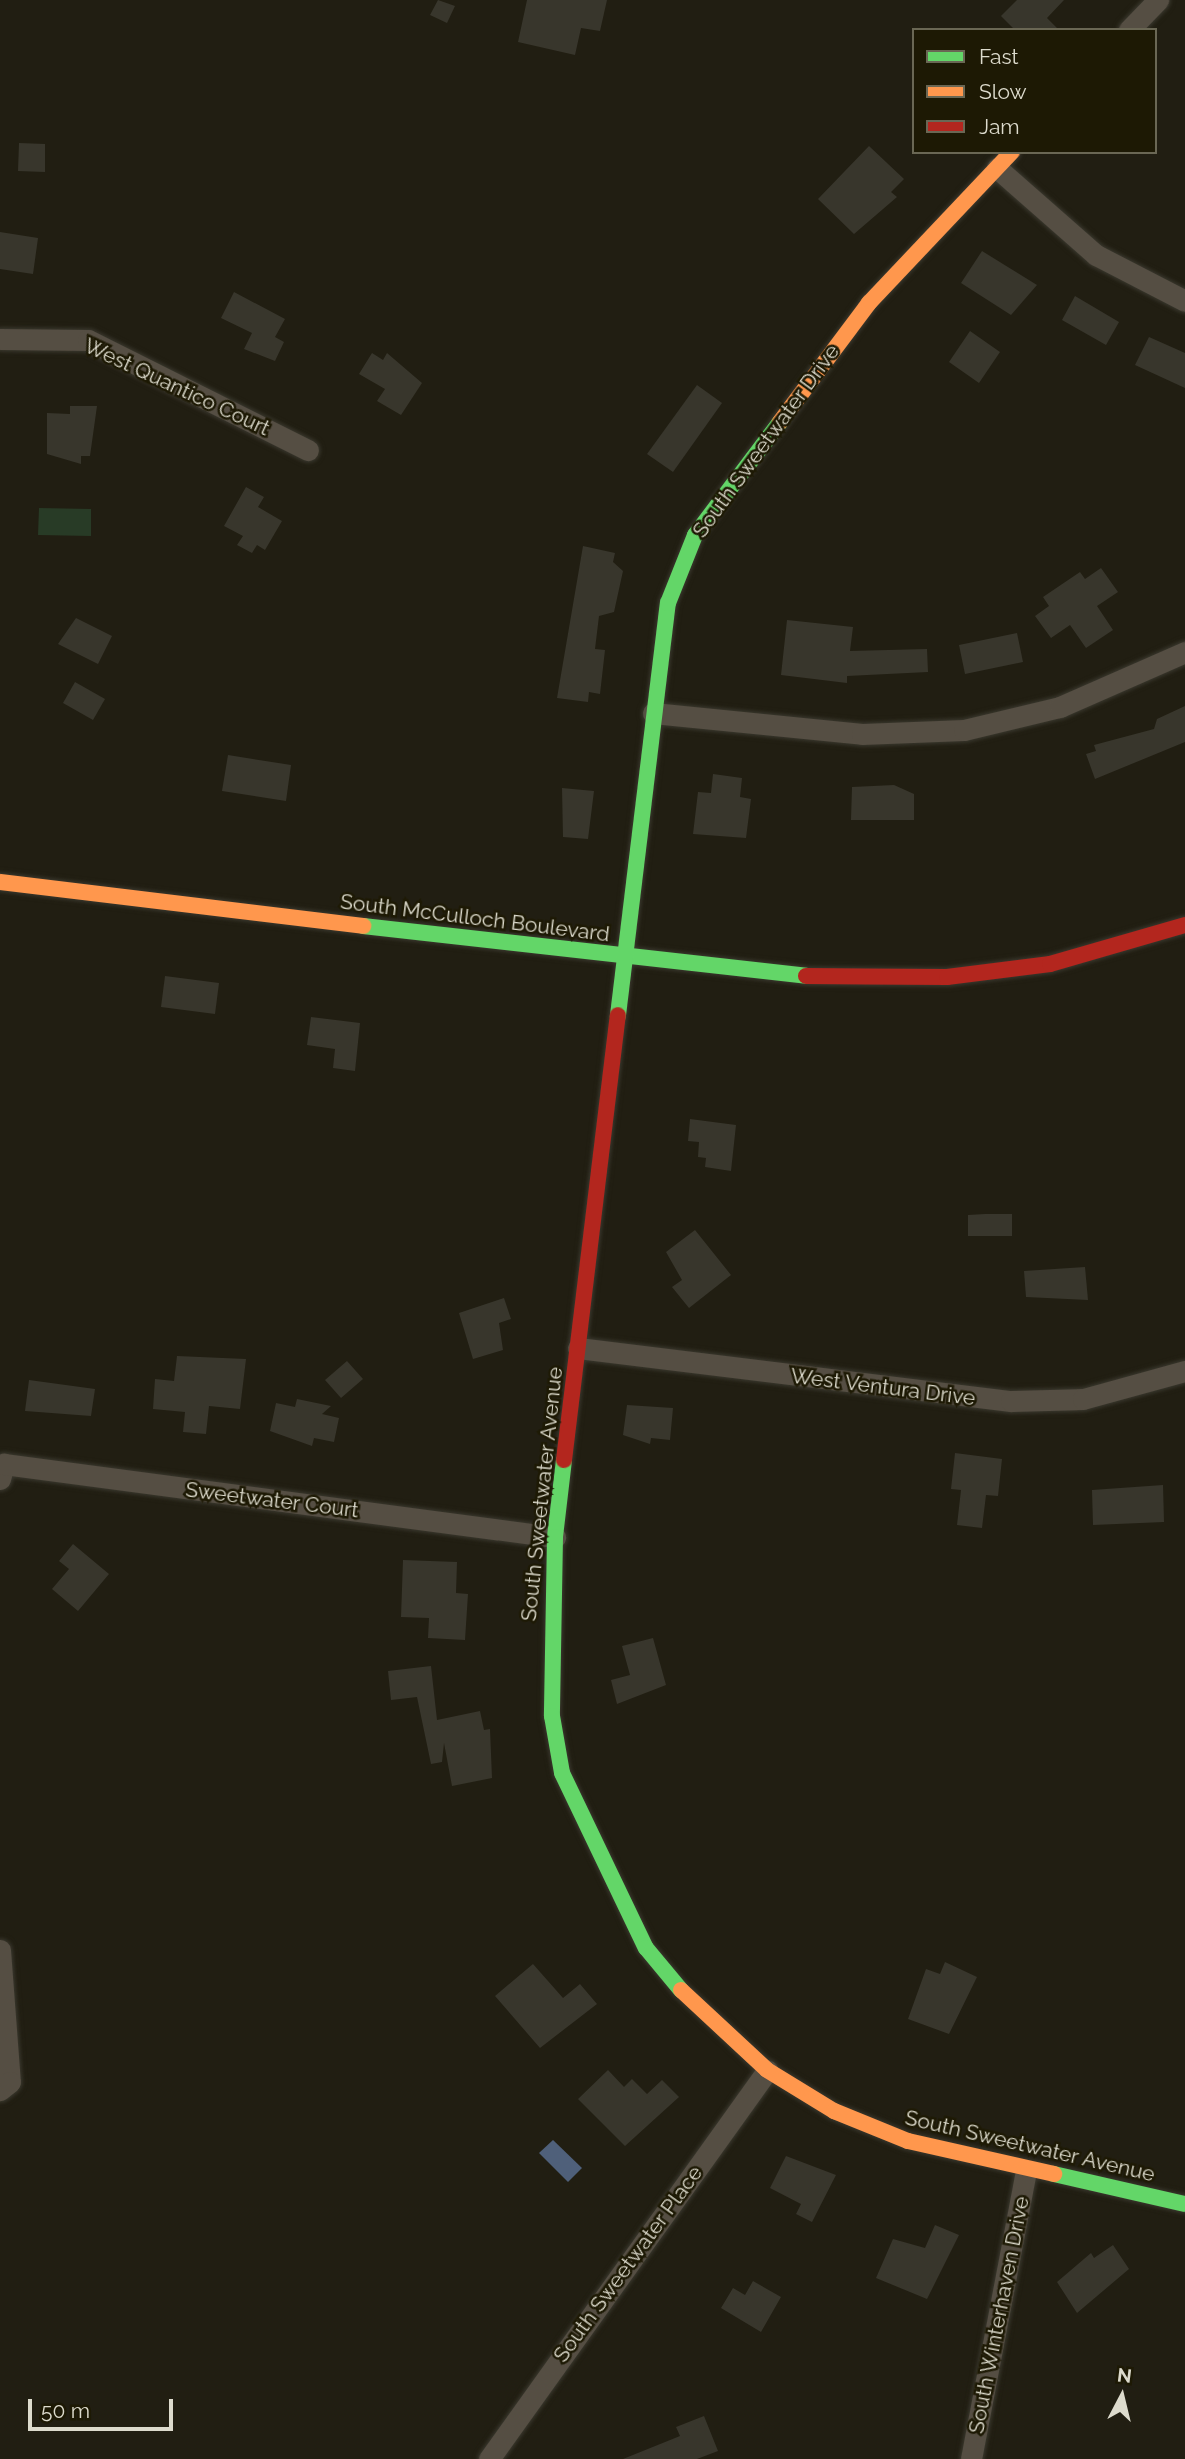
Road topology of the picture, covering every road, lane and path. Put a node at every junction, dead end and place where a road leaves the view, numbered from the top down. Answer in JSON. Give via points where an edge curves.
{"nodes":[{"id":1,"x":1158,"y":0,"type":"edge"},
{"id":2,"x":1131,"y":28,"type":"edge"},
{"id":3,"x":1010,"y":154,"type":"edge"},
{"id":4,"x":997,"y":168,"type":"junction"},
{"id":5,"x":1185,"y":301,"type":"edge"},
{"id":6,"x":0,"y":339,"type":"edge"},
{"id":7,"x":308,"y":450,"type":"dead end"},
{"id":8,"x":1185,"y":652,"type":"edge"},
{"id":9,"x":653,"y":713,"type":"junction"},
{"id":10,"x":0,"y":882,"type":"edge"},
{"id":11,"x":1185,"y":925,"type":"edge"},
{"id":12,"x":625,"y":957,"type":"junction"},
{"id":13,"x":578,"y":1348,"type":"junction"},
{"id":14,"x":1185,"y":1371,"type":"edge"},
{"id":15,"x":0,"y":1479,"type":"edge"},
{"id":16,"x":555,"y":1537,"type":"junction"},
{"id":17,"x":0,"y":1950,"type":"edge"},
{"id":18,"x":767,"y":2070,"type":"junction"},
{"id":19,"x":0,"y":2090,"type":"edge"},
{"id":20,"x":1026,"y":2171,"type":"junction"},
{"id":21,"x":1185,"y":2204,"type":"edge"},
{"id":22,"x":489,"y":2459,"type":"edge"},
{"id":23,"x":971,"y":2459,"type":"edge"}],
"edges":[{"from":1,"to":2,"type":"street"},
{"from":3,"to":4,"type":"street","name":"South Sweetwater Drive"},
{"from":4,"to":5,"type":"street","via":[[1096,255]]},
{"from":4,"to":9,"type":"street","name":"South Sweetwater Drive","via":[[869,303],[695,535],[668,603]]},
{"from":6,"to":7,"type":"street","name":"West Quantico Court","via":[[88,340]]},
{"from":8,"to":9,"type":"street","via":[[1060,708],[964,730],[862,734]]},
{"from":9,"to":12,"type":"street","name":"South Sweetwater Drive"},
{"from":10,"to":12,"type":"street","name":"South McCulloch Boulevard"},
{"from":11,"to":12,"type":"street","name":"South McCulloch Boulevard","via":[[1050,964],[947,977],[774,975]]},
{"from":12,"to":13,"type":"street","name":"South Sweetwater Avenue"},
{"from":13,"to":14,"type":"street","name":"West Ventura Drive","via":[[1011,1401],[1083,1399]]},
{"from":13,"to":16,"type":"street","name":"South Sweetwater Avenue"},
{"from":15,"to":16,"type":"street","name":"Sweetwater Court","via":[[4,1464]]},
{"from":16,"to":18,"type":"street","name":"South Sweetwater Avenue","via":[[552,1716],[562,1773],[586,1832],[646,1948],[692,2002]]},
{"from":17,"to":19,"type":"street","via":[[10,2082]]},
{"from":18,"to":20,"type":"street","name":"South Sweetwater Avenue","via":[[834,2111],[908,2141]]},
{"from":18,"to":22,"type":"street","name":"South Sweetwater Place"},
{"from":20,"to":21,"type":"street","name":"South Sweetwater Avenue"},
{"from":20,"to":23,"type":"street","name":"South Winterhaven Drive"}]}
